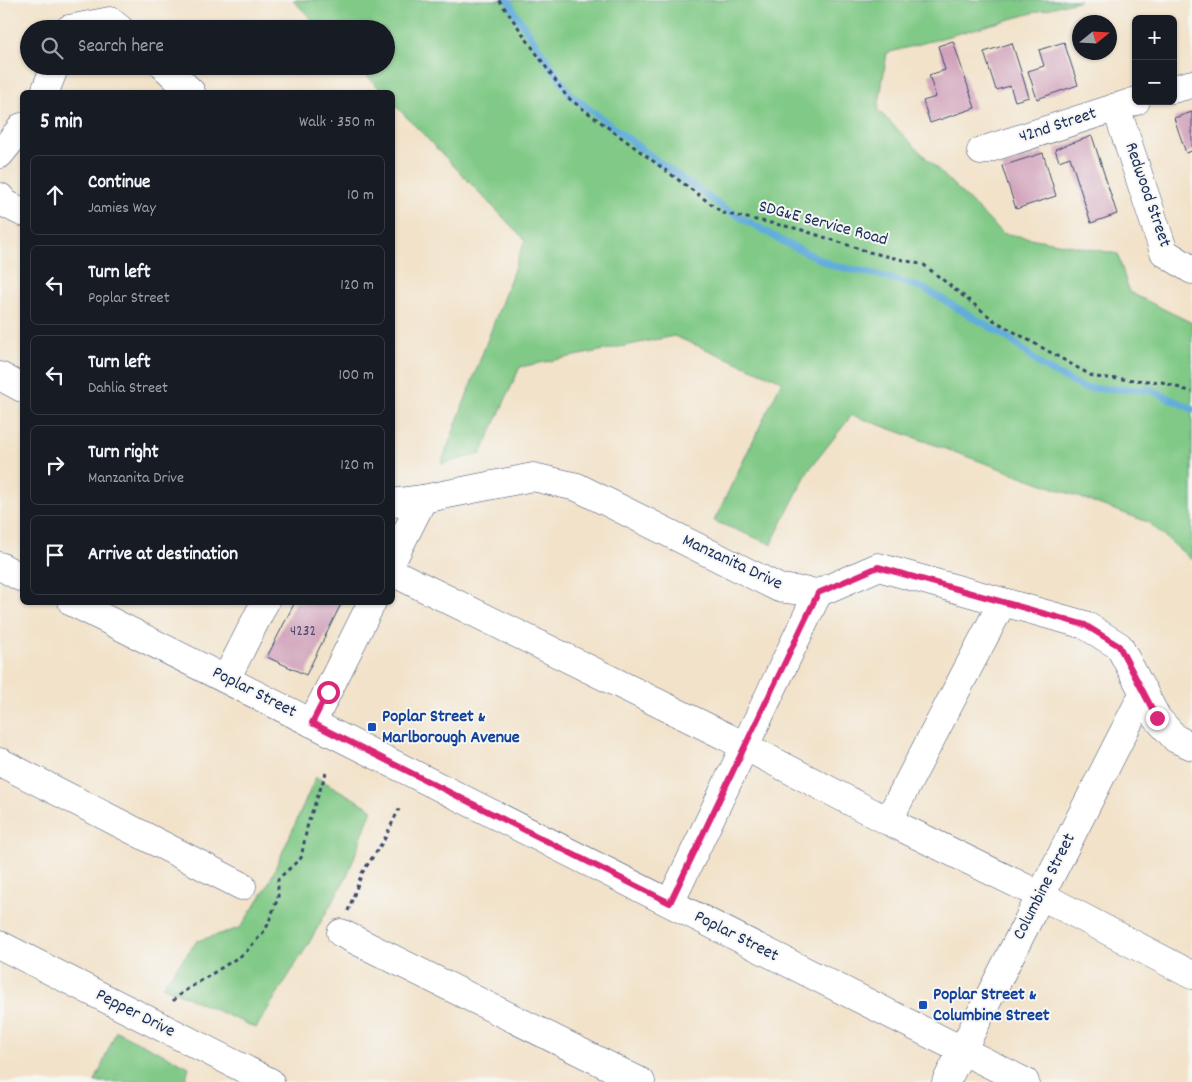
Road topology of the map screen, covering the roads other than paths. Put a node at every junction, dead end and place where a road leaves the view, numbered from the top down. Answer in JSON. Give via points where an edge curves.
{"nodes":[{"id":1,"x":52,"y":75,"type":"edge"},
{"id":2,"x":173,"y":75,"type":"edge"},
{"id":3,"x":1192,"y":84,"type":"edge"},
{"id":4,"x":1177,"y":88,"type":"edge"},
{"id":5,"x":46,"y":90,"type":"edge"},
{"id":6,"x":189,"y":90,"type":"edge"},
{"id":7,"x":1126,"y":104,"type":"edge"},
{"id":8,"x":20,"y":129,"type":"edge"},
{"id":9,"x":981,"y":151,"type":"dead end"},
{"id":10,"x":0,"y":154,"type":"edge"},
{"id":11,"x":0,"y":197,"type":"edge"},
{"id":12,"x":20,"y":211,"type":"edge"},
{"id":13,"x":1192,"y":270,"type":"edge"},
{"id":14,"x":0,"y":376,"type":"edge"},
{"id":15,"x":20,"y":387,"type":"edge"},
{"id":16,"x":423,"y":499,"type":"junction"},
{"id":17,"x":395,"y":503,"type":"edge"},
{"id":18,"x":395,"y":555,"type":"edge"},
{"id":19,"x":395,"y":573,"type":"edge"},
{"id":20,"x":818,"y":593,"type":"junction"},
{"id":21,"x":1002,"y":602,"type":"junction"},
{"id":22,"x":78,"y":605,"type":"edge"},
{"id":23,"x":263,"y":605,"type":"edge"},
{"id":24,"x":371,"y":605,"type":"edge"},
{"id":25,"x":226,"y":679,"type":"junction"},
{"id":26,"x":1144,"y":692,"type":"junction"},
{"id":27,"x":312,"y":723,"type":"junction"},
{"id":28,"x":745,"y":746,"type":"junction"},
{"id":29,"x":1192,"y":746,"type":"edge"},
{"id":30,"x":0,"y":762,"type":"edge"},
{"id":31,"x":888,"y":821,"type":"junction"},
{"id":32,"x":242,"y":886,"type":"dead end"},
{"id":33,"x":1040,"y":895,"type":"junction"},
{"id":34,"x":670,"y":903,"type":"junction"},
{"id":35,"x":341,"y":933,"type":"road end"},
{"id":36,"x":0,"y":945,"type":"edge"},
{"id":37,"x":1189,"y":965,"type":"edge"},
{"id":38,"x":961,"y":1050,"type":"junction"},
{"id":39,"x":270,"y":1082,"type":"edge"},
{"id":40,"x":642,"y":1082,"type":"edge"},
{"id":41,"x":946,"y":1082,"type":"edge"},
{"id":42,"x":1025,"y":1082,"type":"edge"}],
"edges":[{"from":1,"to":5,"type":"street"},
{"from":2,"to":6,"type":"street"},
{"from":3,"to":4,"type":"street"},
{"from":7,"to":9,"type":"street","name":"42nd Street"},
{"from":7,"to":13,"type":"street","name":"Redwood Street","via":[[1164,252]]},
{"from":8,"to":10,"type":"street"},
{"from":11,"to":12,"type":"street"},
{"from":14,"to":15,"type":"street"},
{"from":16,"to":17,"type":"street","name":"Manzanita Drive"},
{"from":16,"to":18,"type":"street"},
{"from":16,"to":20,"type":"street","name":"Manzanita Drive","via":[[534,477],[577,487],[779,588]]},
{"from":19,"to":28,"type":"street"},
{"from":20,"to":21,"type":"street","via":[[878,567]]},
{"from":20,"to":28,"type":"street"},
{"from":21,"to":26,"type":"street","via":[[1085,625],[1119,646]]},
{"from":21,"to":31,"type":"street"},
{"from":22,"to":25,"type":"street","name":"Poplar Street"},
{"from":23,"to":25,"type":"street"},
{"from":24,"to":27,"type":"street"},
{"from":25,"to":27,"type":"street","name":"Poplar Street"},
{"from":26,"to":29,"type":"street","via":[[1157,718],[1176,739]]},
{"from":26,"to":33,"type":"street","name":"Columbine Street"},
{"from":27,"to":34,"type":"street","name":"Poplar Street"},
{"from":28,"to":31,"type":"street"},
{"from":28,"to":34,"type":"street"},
{"from":30,"to":32,"type":"street"},
{"from":31,"to":33,"type":"street"},
{"from":33,"to":37,"type":"street"},
{"from":33,"to":38,"type":"street","name":"Columbine Street"},
{"from":34,"to":38,"type":"street","name":"Poplar Street"},
{"from":35,"to":40,"type":"street"},
{"from":36,"to":39,"type":"street","name":"Pepper Drive"},
{"from":38,"to":41,"type":"street","name":"Columbine Street"},
{"from":38,"to":42,"type":"street","name":"Poplar Street"}]}
